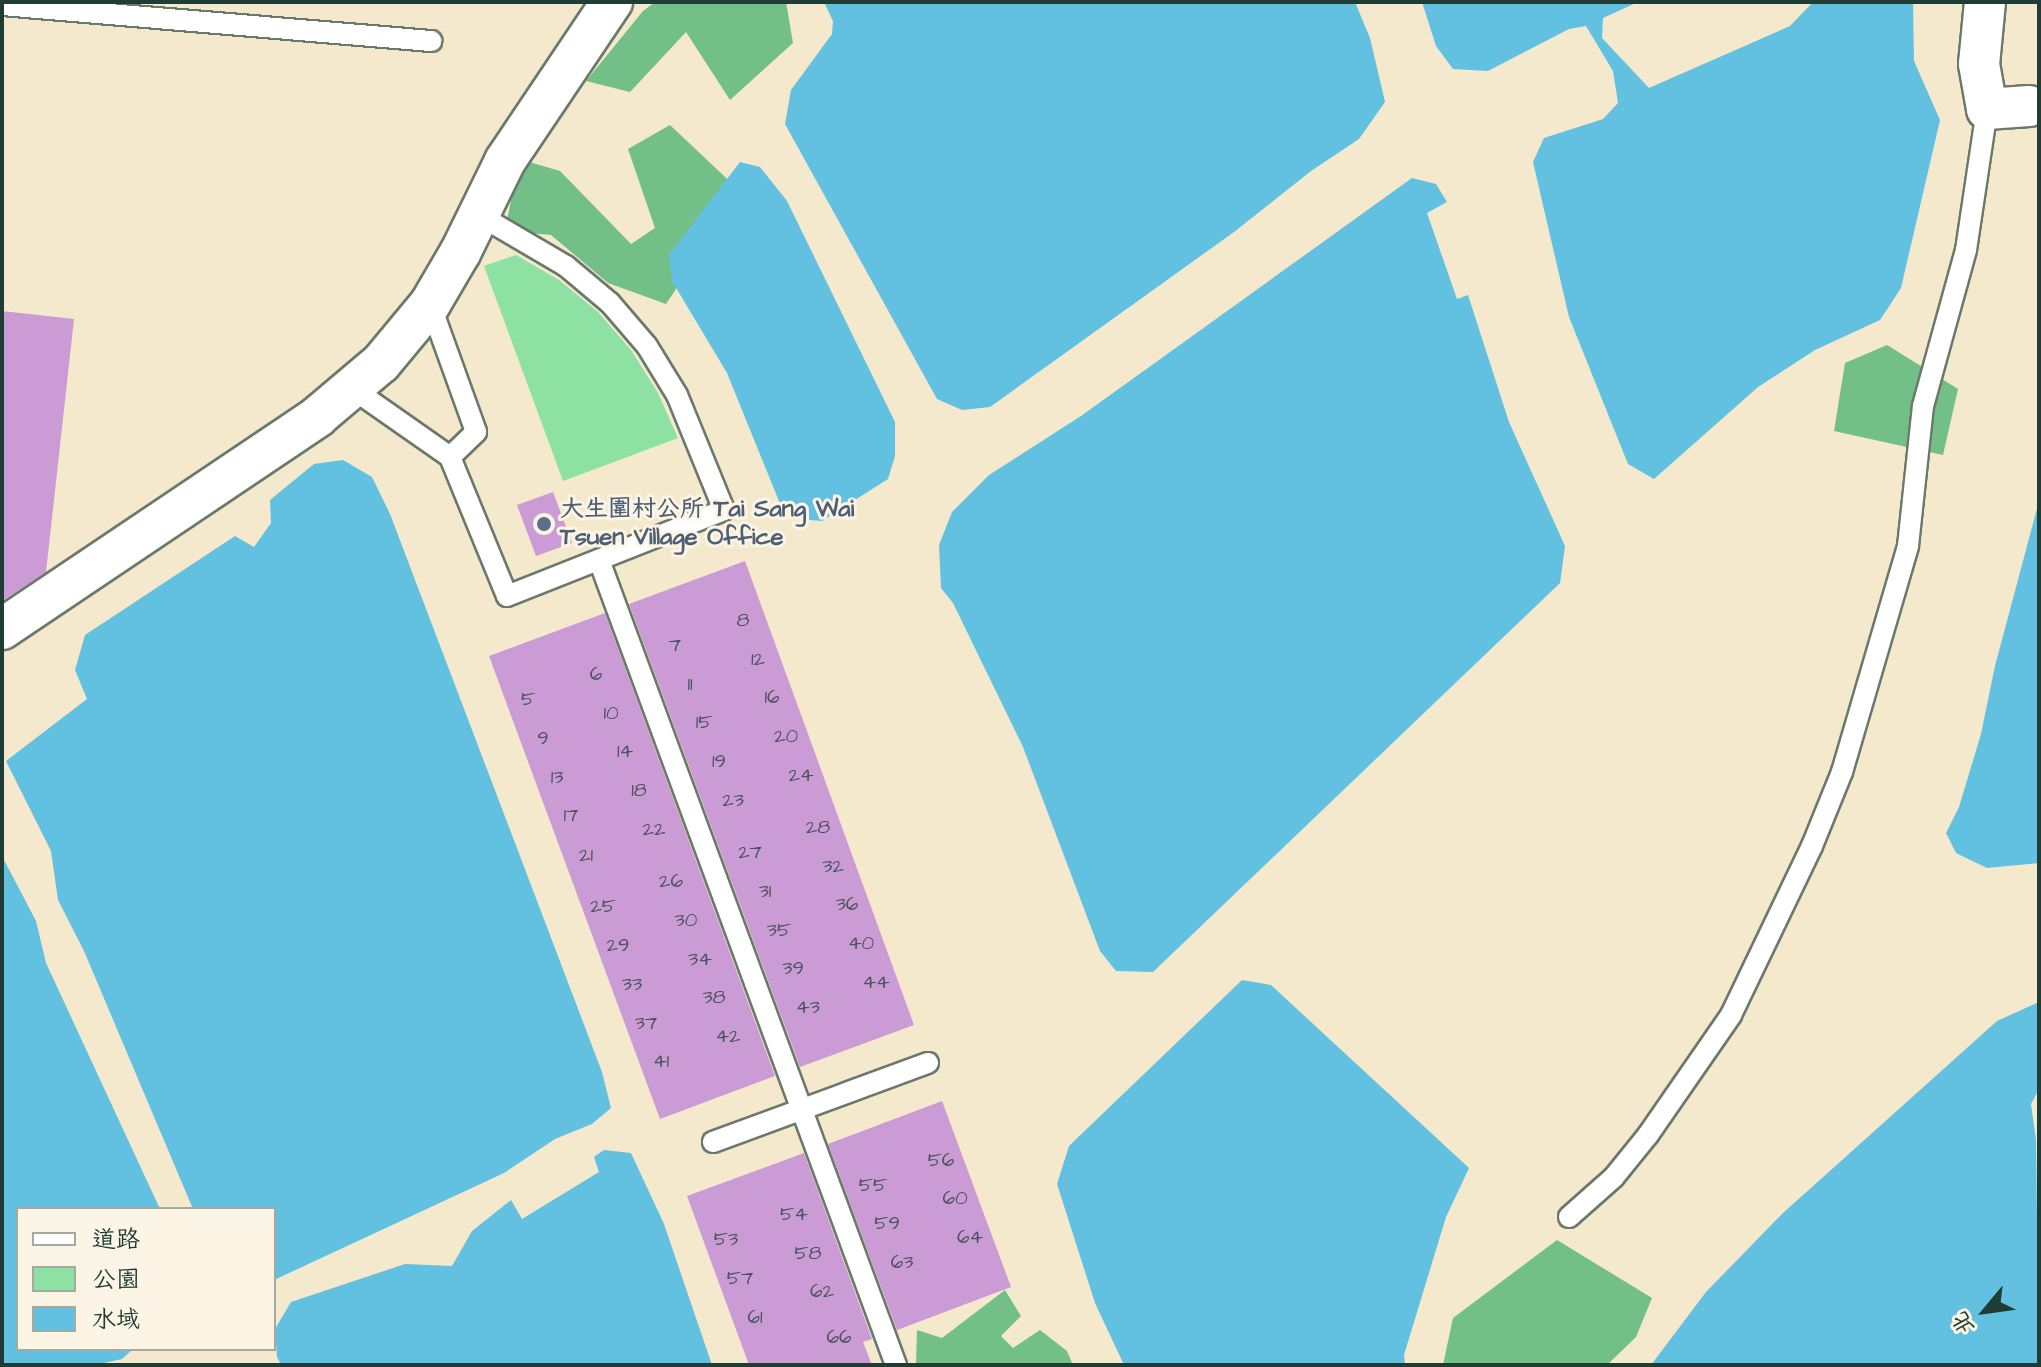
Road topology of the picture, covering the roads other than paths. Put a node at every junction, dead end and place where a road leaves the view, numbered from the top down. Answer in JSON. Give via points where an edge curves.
{"nodes":[{"id":1,"x":612,"y":2,"type":"edge"},
{"id":2,"x":1985,"y":2,"type":"edge"},
{"id":3,"x":2,"y":5,"type":"edge"},
{"id":4,"x":431,"y":41,"type":"dead end"},
{"id":5,"x":2029,"y":106,"type":"dead end"},
{"id":6,"x":1987,"y":109,"type":"junction"},
{"id":7,"x":479,"y":215,"type":"junction"},
{"id":8,"x":430,"y":304,"type":"junction"},
{"id":9,"x":353,"y":389,"type":"junction"},
{"id":10,"x":450,"y":457,"type":"junction"},
{"id":11,"x":599,"y":560,"type":"junction"},
{"id":12,"x":2,"y":629,"type":"edge"},
{"id":13,"x":928,"y":1063,"type":"dead end"},
{"id":14,"x":801,"y":1110,"type":"junction"},
{"id":15,"x":713,"y":1142,"type":"dead end"},
{"id":16,"x":1569,"y":1217,"type":"dead end"},
{"id":17,"x":896,"y":1365,"type":"edge"}],
"edges":[{"from":1,"to":7,"type":"street","via":[[505,161]]},
{"from":2,"to":6,"type":"street","via":[[1979,64]]},
{"from":3,"to":4,"type":"lane"},
{"from":5,"to":6,"type":"street"},
{"from":6,"to":16,"type":"lane","via":[[1966,250],[1923,406],[1908,546],[1842,772],[1731,1015],[1648,1135],[1614,1177]]},
{"from":7,"to":8,"type":"street"},
{"from":7,"to":11,"type":"lane","via":[[566,266],[610,303],[647,346],[677,395],[724,510]]},
{"from":8,"to":9,"type":"street"},
{"from":8,"to":10,"type":"lane","via":[[476,432]]},
{"from":9,"to":10,"type":"lane"},
{"from":9,"to":12,"type":"street"},
{"from":10,"to":11,"type":"lane","via":[[507,596]]},
{"from":11,"to":14,"type":"lane"},
{"from":13,"to":14,"type":"lane"},
{"from":14,"to":15,"type":"lane"},
{"from":14,"to":17,"type":"lane"}]}
